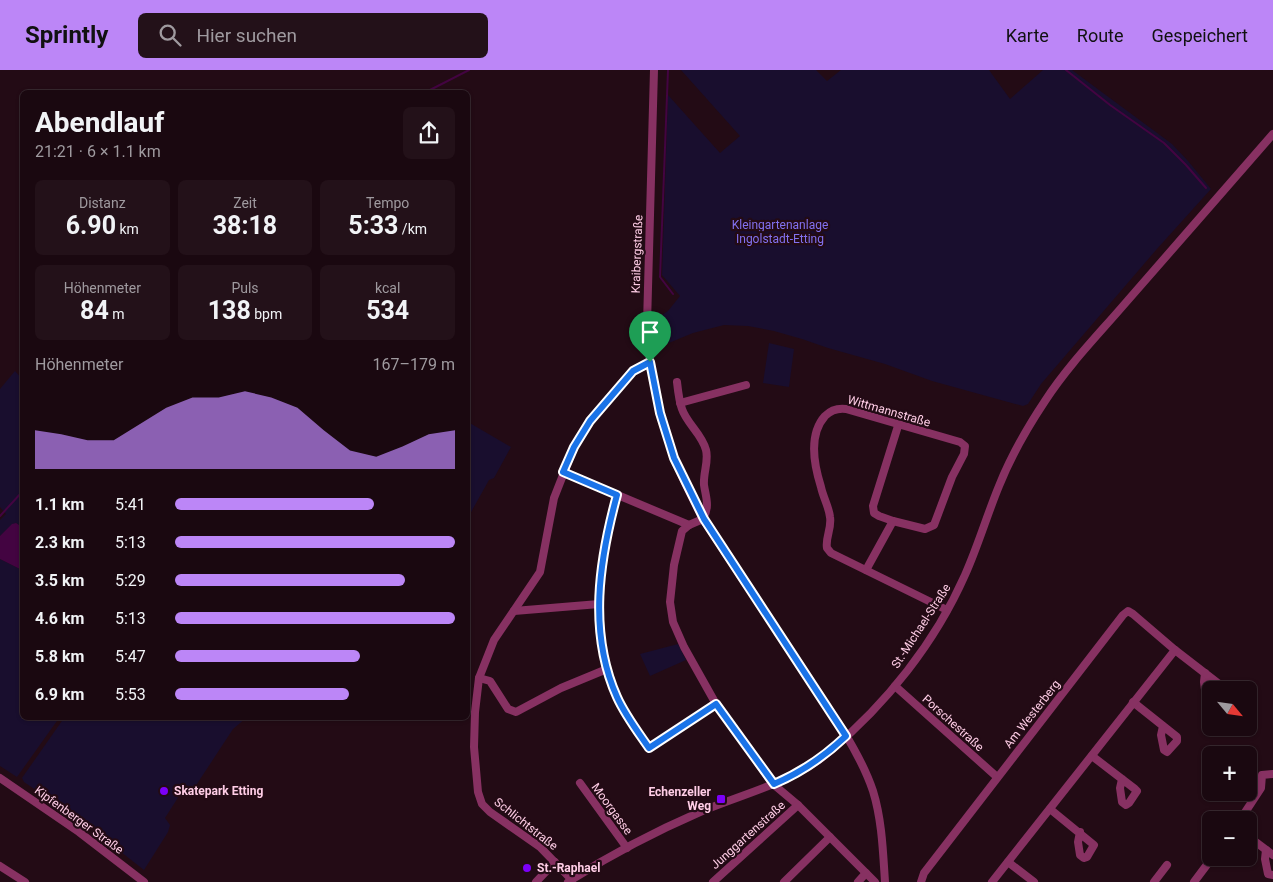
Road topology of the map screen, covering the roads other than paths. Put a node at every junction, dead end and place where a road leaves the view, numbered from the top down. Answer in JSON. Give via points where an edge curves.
{"nodes":[{"id":1,"x":654,"y":70,"type":"edge"},
{"id":2,"x":1273,"y":134,"type":"edge"},
{"id":3,"x":650,"y":362,"type":"junction"},
{"id":4,"x":677,"y":382,"type":"dead end"},
{"id":5,"x":746,"y":385,"type":"dead end"},
{"id":6,"x":680,"y":403,"type":"junction"},
{"id":7,"x":898,"y":426,"type":"junction"},
{"id":8,"x":563,"y":472,"type":"junction"},
{"id":9,"x":617,"y":495,"type":"junction"},
{"id":10,"x":704,"y":519,"type":"junction"},
{"id":11,"x":893,"y":521,"type":"junction"},
{"id":12,"x":689,"y":525,"type":"junction"},
{"id":13,"x":866,"y":570,"type":"junction"},
{"id":14,"x":599,"y":604,"type":"junction"},
{"id":15,"x":514,"y":610,"type":"junction"},
{"id":16,"x":947,"y":610,"type":"junction"},
{"id":17,"x":1175,"y":650,"type":"junction"},
{"id":18,"x":607,"y":669,"type":"junction"},
{"id":19,"x":1205,"y":674,"type":"junction"},
{"id":20,"x":479,"y":678,"type":"junction"},
{"id":21,"x":1204,"y":681,"type":"edge"},
{"id":22,"x":1215,"y":681,"type":"edge"},
{"id":23,"x":895,"y":686,"type":"junction"},
{"id":24,"x":1133,"y":702,"type":"junction"},
{"id":25,"x":716,"y":704,"type":"junction"},
{"id":26,"x":1163,"y":726,"type":"dead end"},
{"id":27,"x":846,"y":736,"type":"junction"},
{"id":28,"x":1092,"y":756,"type":"junction"},
{"id":29,"x":1273,"y":774,"type":"edge"},
{"id":30,"x":997,"y":777,"type":"junction"},
{"id":31,"x":0,"y":778,"type":"edge"},
{"id":32,"x":1122,"y":779,"type":"dead end"},
{"id":33,"x":580,"y":783,"type":"dead end"},
{"id":34,"x":774,"y":784,"type":"junction"},
{"id":35,"x":798,"y":805,"type":"junction"},
{"id":36,"x":1050,"y":809,"type":"junction"},
{"id":37,"x":1246,"y":811,"type":"edge"},
{"id":38,"x":1080,"y":832,"type":"dead end"},
{"id":39,"x":830,"y":838,"type":"junction"},
{"id":40,"x":1257,"y":843,"type":"edge"},
{"id":41,"x":626,"y":848,"type":"junction"},
{"id":42,"x":1266,"y":850,"type":"junction"},
{"id":43,"x":1273,"y":855,"type":"edge"},
{"id":44,"x":555,"y":862,"type":"junction"},
{"id":45,"x":1008,"y":862,"type":"junction"},
{"id":46,"x":1168,"y":864,"type":"dead end"},
{"id":47,"x":0,"y":866,"type":"edge"},
{"id":48,"x":1206,"y":866,"type":"edge"},
{"id":49,"x":866,"y":873,"type":"junction"},
{"id":50,"x":1273,"y":875,"type":"edge"},
{"id":51,"x":570,"y":881,"type":"edge"},
{"id":52,"x":25,"y":882,"type":"edge"},
{"id":53,"x":144,"y":882,"type":"edge"},
{"id":54,"x":536,"y":882,"type":"edge"},
{"id":55,"x":713,"y":882,"type":"edge"},
{"id":56,"x":784,"y":882,"type":"edge"},
{"id":57,"x":858,"y":882,"type":"edge"},
{"id":58,"x":876,"y":882,"type":"edge"},
{"id":59,"x":885,"y":882,"type":"edge"},
{"id":60,"x":921,"y":882,"type":"edge"},
{"id":61,"x":992,"y":882,"type":"edge"},
{"id":62,"x":1034,"y":882,"type":"edge"},
{"id":63,"x":1154,"y":882,"type":"edge"},
{"id":64,"x":1195,"y":882,"type":"edge"}],
"edges":[{"from":1,"to":3,"type":"street","name":"Kraibergstraße","via":[[647,289]]},
{"from":2,"to":16,"type":"street","name":"St.-Michael-Straße","via":[[1056,385],[1006,470],[971,562]]},
{"from":3,"to":8,"type":"street","name":"Schlichtstraße","via":[[633,371],[590,421]]},
{"from":3,"to":10,"type":"street","name":"Kraibergstraße","via":[[660,413],[674,458]]},
{"from":4,"to":6,"type":"street"},
{"from":5,"to":6,"type":"street"},
{"from":6,"to":10,"type":"street","via":[[706,451],[704,479],[708,501]]},
{"from":7,"to":11,"type":"street","via":[[873,506],[874,513]]},
{"from":7,"to":11,"type":"street","name":"Wittmannstraße","via":[[965,446],[934,525],[925,528]]},
{"from":7,"to":13,"type":"street","name":"Wittmannstraße","via":[[841,408],[828,413],[822,420],[814,440],[820,487],[831,518],[826,548]]},
{"from":8,"to":9,"type":"street"},
{"from":8,"to":15,"type":"street","name":"Schlichtstraße","via":[[554,498],[540,572]]},
{"from":9,"to":12,"type":"street"},
{"from":9,"to":14,"type":"street","via":[[602,559]]},
{"from":10,"to":12,"type":"street"},
{"from":10,"to":27,"type":"street","name":"Kraibergstraße"},
{"from":11,"to":13,"type":"street"},
{"from":12,"to":25,"type":"street","via":[[682,531],[674,565],[670,602],[673,622]]},
{"from":13,"to":16,"type":"street"},
{"from":14,"to":15,"type":"street"},
{"from":14,"to":18,"type":"street"},
{"from":15,"to":20,"type":"street","name":"Schlichtstraße","via":[[494,640]]},
{"from":16,"to":23,"type":"street","name":"St.-Michael-Straße"},
{"from":17,"to":19,"type":"street"},
{"from":17,"to":24,"type":"street"},
{"from":17,"to":30,"type":"street","name":"Am Westerberg","via":[[1128,611]]},
{"from":18,"to":20,"type":"street","via":[[516,712],[508,709],[490,681]]},
{"from":18,"to":25,"type":"street","via":[[617,697],[649,748]]},
{"from":19,"to":21,"type":"street"},
{"from":19,"to":22,"type":"street"},
{"from":20,"to":44,"type":"street","name":"Schlichtstraße","via":[[474,747],[482,804],[540,846]]},
{"from":23,"to":27,"type":"street","name":"St.-Michael-Straße"},
{"from":23,"to":30,"type":"street","name":"Porschestraße"},
{"from":24,"to":26,"type":"street"},
{"from":24,"to":28,"type":"street"},
{"from":25,"to":34,"type":"street"},
{"from":27,"to":34,"type":"street","name":"St.-Michael-Straße","via":[[810,766]]},
{"from":27,"to":59,"type":"street","name":"Kraibergstraße","via":[[873,791],[880,822]]},
{"from":28,"to":32,"type":"street"},
{"from":28,"to":36,"type":"street"},
{"from":29,"to":37,"type":"street","via":[[1262,775],[1261,788]]},
{"from":30,"to":60,"type":"street","name":"Am Westerberg","via":[[924,873]]},
{"from":31,"to":53,"type":"street","name":"Kipfenberger Straße","via":[[71,826]]},
{"from":33,"to":41,"type":"street","name":"Moorgasse"},
{"from":34,"to":35,"type":"street"},
{"from":34,"to":41,"type":"street","name":"St.-Michael-Straße","via":[[700,812]]},
{"from":35,"to":39,"type":"street"},
{"from":35,"to":55,"type":"street","name":"Junggartenstraße"},
{"from":36,"to":38,"type":"street"},
{"from":36,"to":45,"type":"street"},
{"from":39,"to":49,"type":"street"},
{"from":39,"to":56,"type":"street"},
{"from":40,"to":42,"type":"street"},
{"from":41,"to":51,"type":"street","name":"St.-Michael-Straße"},
{"from":42,"to":43,"type":"street"},
{"from":42,"to":50,"type":"street","via":[[1268,874]]},
{"from":44,"to":51,"type":"street","name":"Schlichtstraße"},
{"from":44,"to":54,"type":"street"},
{"from":45,"to":61,"type":"street"},
{"from":45,"to":62,"type":"street"},
{"from":46,"to":63,"type":"street"},
{"from":47,"to":52,"type":"street"},
{"from":48,"to":64,"type":"street"},
{"from":49,"to":57,"type":"street"},
{"from":49,"to":58,"type":"street"}]}
